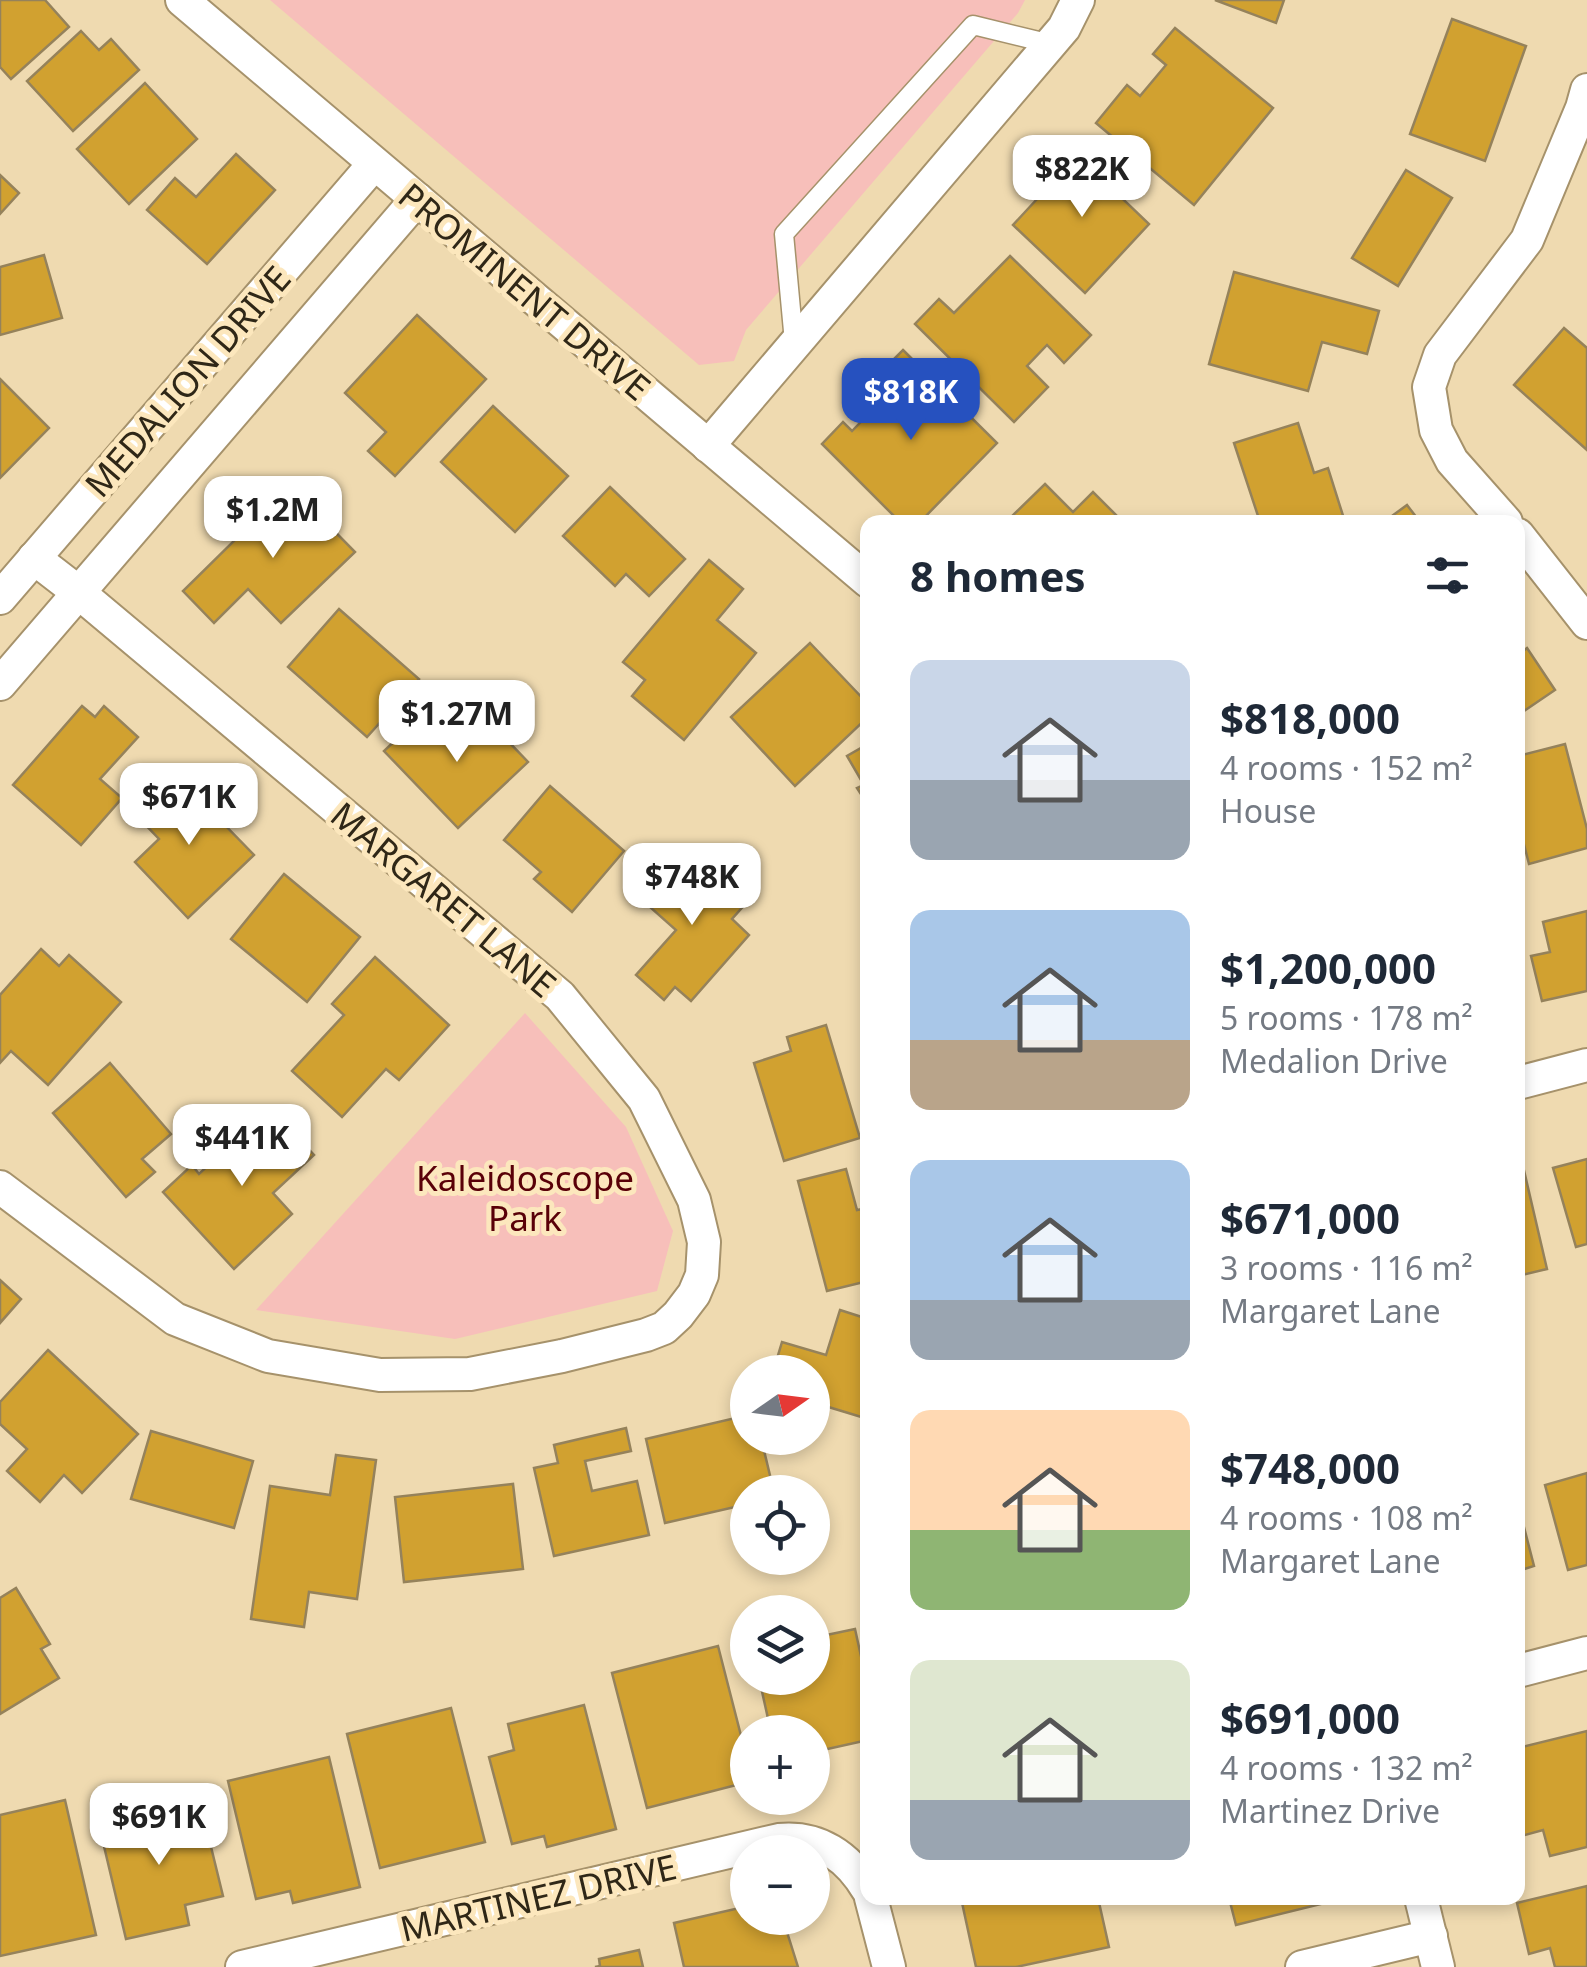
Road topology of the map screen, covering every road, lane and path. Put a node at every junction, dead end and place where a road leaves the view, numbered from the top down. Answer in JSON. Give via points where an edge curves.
{"nodes":[{"id":1,"x":182,"y":0,"type":"edge"},
{"id":2,"x":1078,"y":0,"type":"edge"},
{"id":3,"x":1050,"y":44,"type":"junction"},
{"id":4,"x":1587,"y":90,"type":"edge"},
{"id":5,"x":374,"y":164,"type":"junction"},
{"id":6,"x":417,"y":199,"type":"junction"},
{"id":7,"x":794,"y":344,"type":"junction"},
{"id":8,"x":708,"y":446,"type":"junction"},
{"id":9,"x":1500,"y":515,"type":"edge"},
{"id":10,"x":1525,"y":545,"type":"edge"},
{"id":11,"x":34,"y":558,"type":"junction"},
{"id":12,"x":860,"y":575,"type":"edge"},
{"id":13,"x":78,"y":592,"type":"junction"},
{"id":14,"x":0,"y":598,"type":"edge"},
{"id":15,"x":1587,"y":623,"type":"edge"},
{"id":16,"x":0,"y":684,"type":"edge"},
{"id":17,"x":1587,"y":1066,"type":"edge"},
{"id":18,"x":1525,"y":1080,"type":"edge"},
{"id":19,"x":0,"y":1187,"type":"edge"},
{"id":20,"x":1587,"y":1654,"type":"edge"},
{"id":21,"x":1525,"y":1669,"type":"edge"},
{"id":22,"x":860,"y":1879,"type":"edge"},
{"id":23,"x":873,"y":1905,"type":"edge"},
{"id":24,"x":1423,"y":1905,"type":"edge"},
{"id":25,"x":1434,"y":1952,"type":"edge"},
{"id":26,"x":242,"y":1967,"type":"edge"},
{"id":27,"x":890,"y":1967,"type":"edge"},
{"id":28,"x":1302,"y":1967,"type":"edge"}],
"edges":[{"from":1,"to":5,"type":"street","name":"PROMINENT DRIVE"},
{"from":2,"to":3,"type":"street"},
{"from":3,"to":7,"type":"street"},
{"from":3,"to":7,"type":"lane","via":[[973,25],[784,234]]},
{"from":4,"to":9,"type":"street","via":[[1527,240],[1440,354],[1429,387],[1436,430],[1452,461]]},
{"from":5,"to":6,"type":"street","name":"PROMINENT DRIVE"},
{"from":5,"to":11,"type":"street","name":"MEDALION DRIVE"},
{"from":6,"to":8,"type":"street","name":"PROMINENT DRIVE"},
{"from":6,"to":13,"type":"street","name":"MEDALION DRIVE"},
{"from":7,"to":8,"type":"street"},
{"from":8,"to":12,"type":"street","name":"PROMINENT DRIVE"},
{"from":10,"to":15,"type":"street"},
{"from":11,"to":13,"type":"street","name":"MARGARET LANE"},
{"from":11,"to":14,"type":"street","name":"MEDALION DRIVE"},
{"from":13,"to":16,"type":"street","name":"MEDALION DRIVE"},
{"from":13,"to":19,"type":"street","name":"MARGARET LANE","via":[[560,996],[644,1098],[694,1200],[704,1242],[702,1275],[678,1314],[646,1334],[470,1374],[380,1375],[268,1356],[175,1319]]},
{"from":17,"to":18,"type":"street"},
{"from":20,"to":21,"type":"street"},
{"from":22,"to":26,"type":"street","name":"MARTINEZ DRIVE","via":[[833,1851],[806,1840],[779,1840]]},
{"from":23,"to":27,"type":"street"},
{"from":24,"to":25,"type":"street"},
{"from":25,"to":28,"type":"street"}]}
